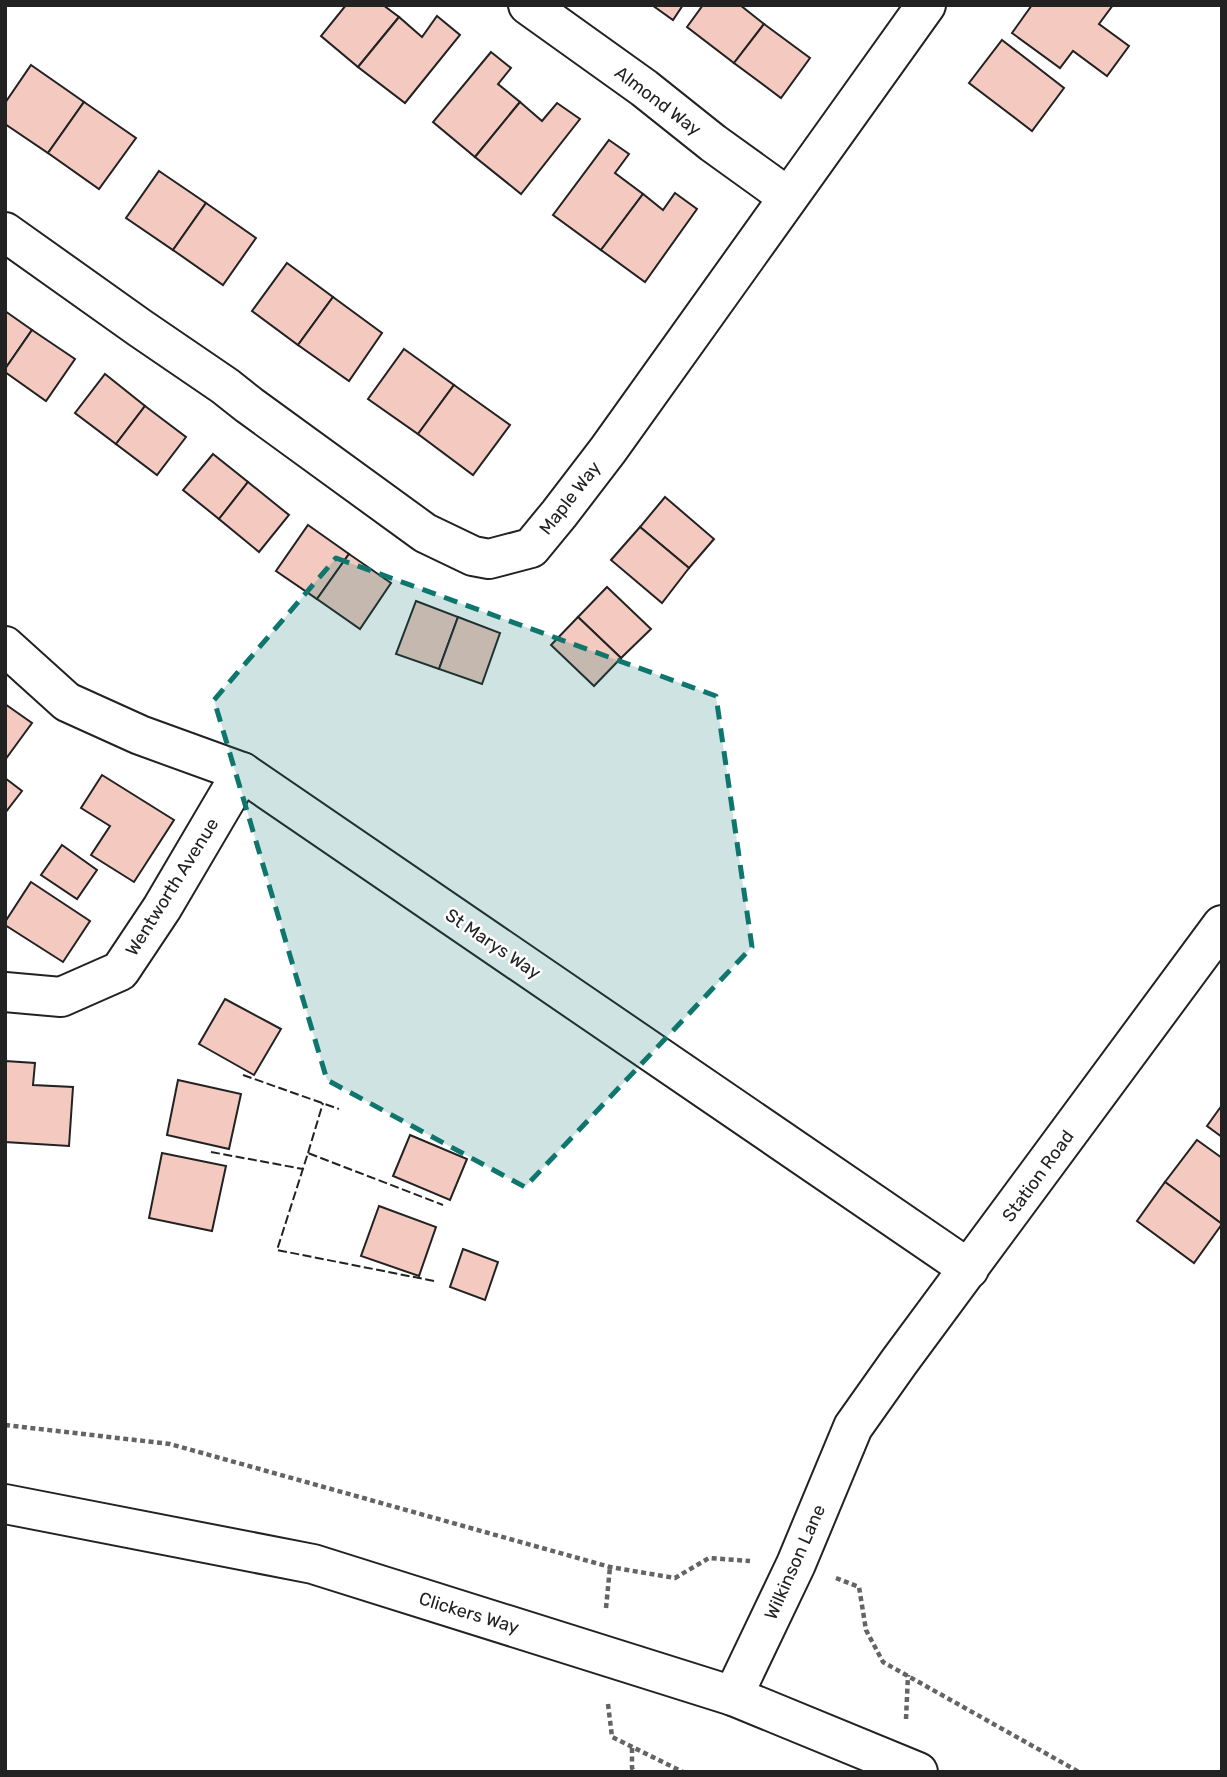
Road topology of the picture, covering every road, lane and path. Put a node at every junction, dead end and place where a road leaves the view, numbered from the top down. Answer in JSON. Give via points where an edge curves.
{"nodes":[{"id":1,"x":528,"y":5,"type":"edge"},
{"id":2,"x":926,"y":5,"type":"edge"},
{"id":3,"x":788,"y":197,"type":"junction"},
{"id":4,"x":5,"y":232,"type":"edge"},
{"id":5,"x":5,"y":646,"type":"edge"},
{"id":6,"x":242,"y":772,"type":"junction"},
{"id":7,"x":1222,"y":925,"type":"edge"},
{"id":8,"x":5,"y":992,"type":"edge"},
{"id":9,"x":969,"y":1269,"type":"junction"},
{"id":10,"x":5,"y":1425,"type":"edge"},
{"id":11,"x":853,"y":1427,"type":"joint"},
{"id":12,"x":5,"y":1504,"type":"edge"},
{"id":13,"x":796,"y":1564,"type":"junction"},
{"id":14,"x":733,"y":1696,"type":"junction"},
{"id":15,"x":612,"y":1737,"type":"dead end"},
{"id":16,"x":632,"y":1748,"type":"junction"},
{"id":17,"x":635,"y":1772,"type":"edge"},
{"id":18,"x":683,"y":1772,"type":"edge"},
{"id":19,"x":918,"y":1772,"type":"edge"},
{"id":20,"x":1079,"y":1772,"type":"edge"}],
"edges":[{"from":1,"to":3,"type":"street","name":"Almond Way"},
{"from":2,"to":3,"type":"street","name":"Maple Way"},
{"from":3,"to":4,"type":"street","name":"Maple Way","via":[[608,450],[531,548],[489,559],[472,556],[425,533]]},
{"from":5,"to":6,"type":"street","name":"St Marys Way","via":[[67,702],[140,735]]},
{"from":6,"to":8,"type":"street","name":"Wentworth Avenue","via":[[120,971],[61,997]]},
{"from":6,"to":9,"type":"street","name":"St Marys Way"},
{"from":7,"to":9,"type":"street","name":"Station Road"},
{"from":9,"to":11,"type":"street","name":"Station Road"},
{"from":10,"to":13,"type":"path","via":[[170,1444],[610,1567],[675,1578],[709,1558]]},
{"from":11,"to":13,"type":"street","name":"Wilkinson Lane"},
{"from":12,"to":14,"type":"street","name":"Clickers Way","via":[[313,1564]]},
{"from":13,"to":14,"type":"street","name":"Wilkinson Lane"},
{"from":13,"to":20,"type":"path","via":[[859,1587],[866,1630],[883,1662]]},
{"from":14,"to":19,"type":"street","name":"Clickers Way"},
{"from":15,"to":16,"type":"path"},
{"from":16,"to":17,"type":"path"},
{"from":16,"to":18,"type":"path"}]}
